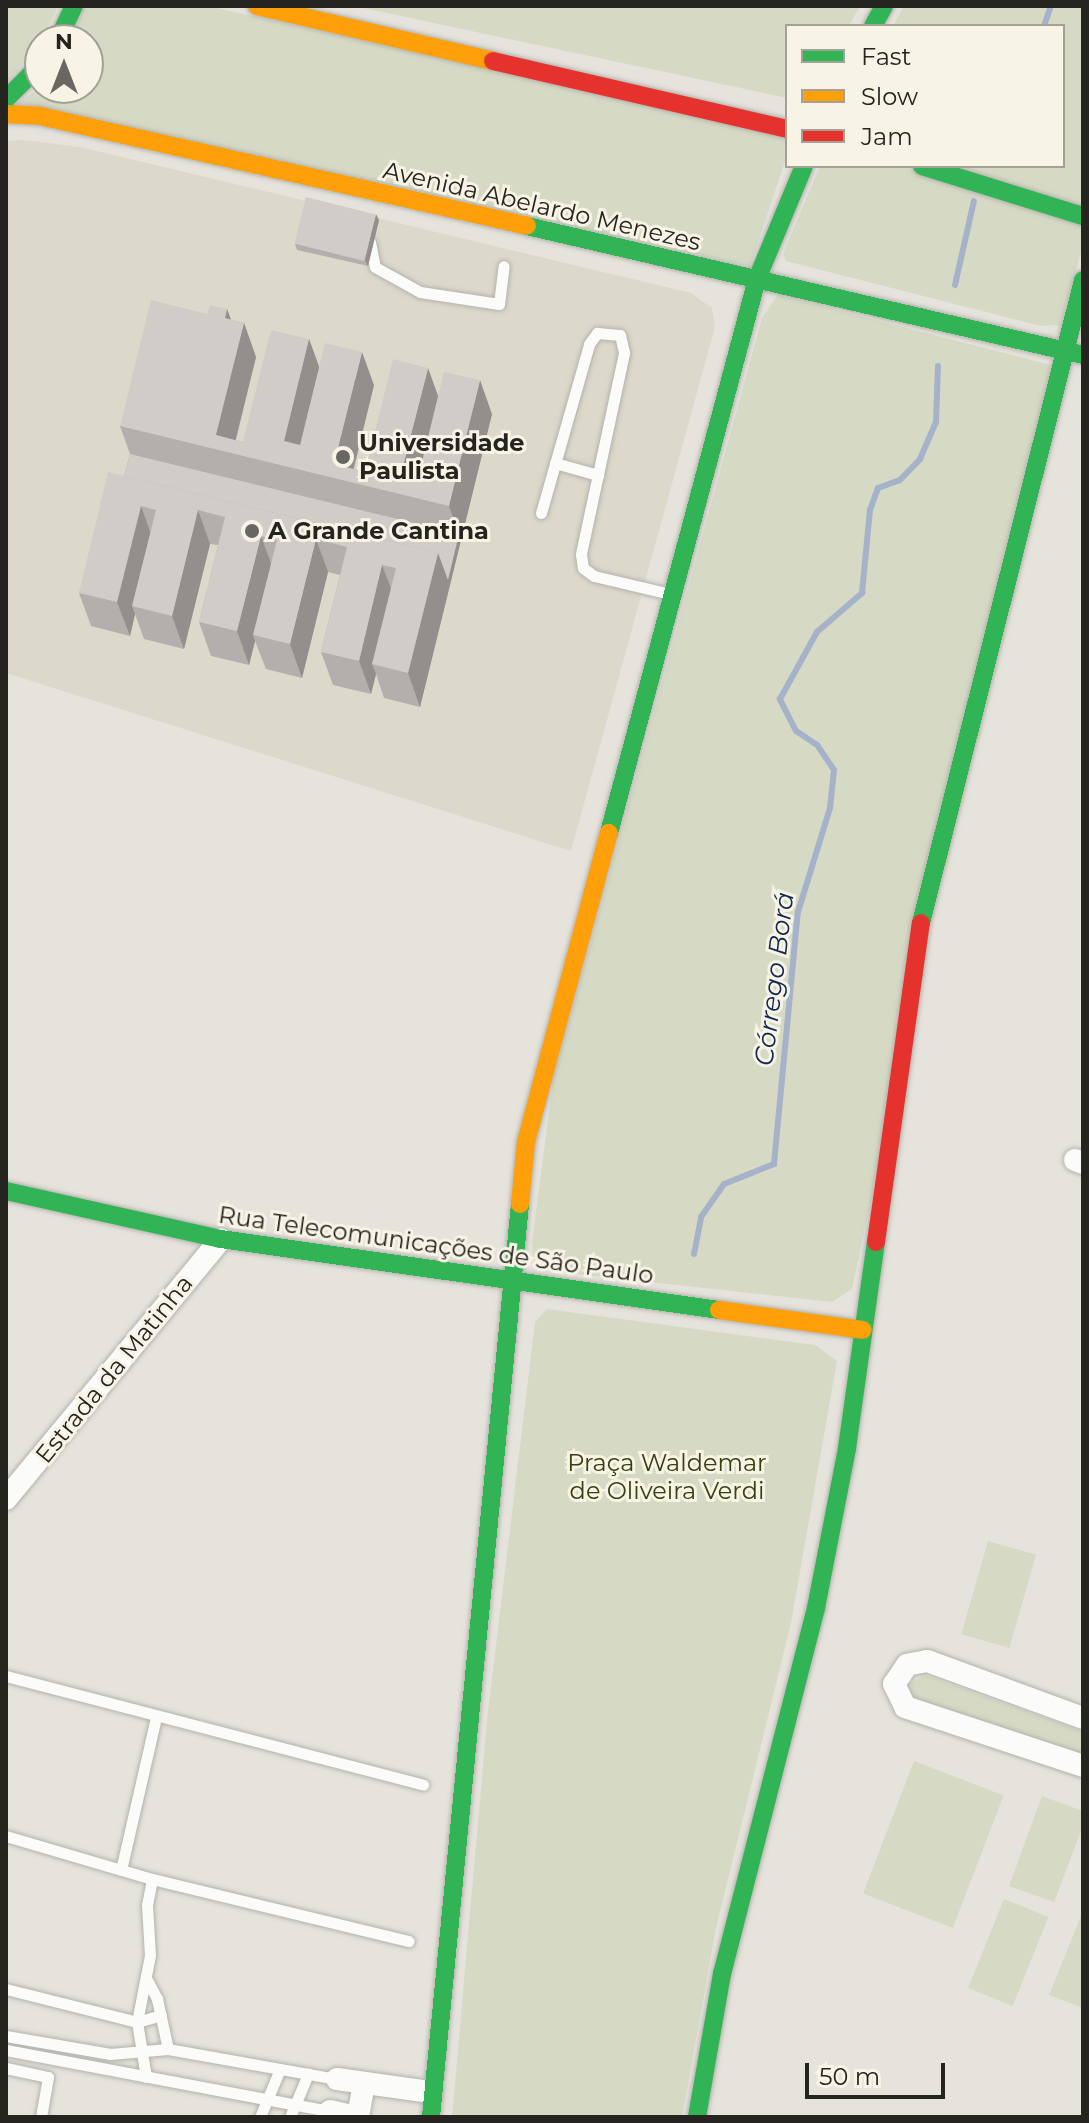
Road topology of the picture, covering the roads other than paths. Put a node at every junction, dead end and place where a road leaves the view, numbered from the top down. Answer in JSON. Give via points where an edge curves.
{"nodes":[{"id":1,"x":257,"y":6,"type":"edge"},
{"id":2,"x":884,"y":6,"type":"edge"},
{"id":3,"x":874,"y":24,"type":"edge"},
{"id":4,"x":24,"y":81,"type":"edge"},
{"id":5,"x":6,"y":99,"type":"edge"},
{"id":6,"x":6,"y":114,"type":"edge"},
{"id":7,"x":785,"y":129,"type":"edge"},
{"id":8,"x":803,"y":168,"type":"edge"},
{"id":9,"x":928,"y":168,"type":"edge"},
{"id":10,"x":1083,"y":216,"type":"edge"},
{"id":11,"x":370,"y":229,"type":"edge"},
{"id":12,"x":504,"y":266,"type":"dead end"},
{"id":13,"x":757,"y":279,"type":"junction"},
{"id":14,"x":1083,"y":280,"type":"edge"},
{"id":15,"x":1074,"y":353,"type":"edge"},
{"id":16,"x":555,"y":463,"type":"junction"},
{"id":17,"x":598,"y":475,"type":"junction"},
{"id":18,"x":541,"y":513,"type":"dead end"},
{"id":19,"x":673,"y":594,"type":"junction"},
{"id":20,"x":6,"y":1191,"type":"edge"},
{"id":21,"x":221,"y":1239,"type":"junction"},
{"id":22,"x":512,"y":1282,"type":"junction"},
{"id":23,"x":863,"y":1330,"type":"junction"},
{"id":24,"x":6,"y":1499,"type":"edge"},
{"id":25,"x":6,"y":1676,"type":"edge"},
{"id":26,"x":156,"y":1717,"type":"junction"},
{"id":27,"x":1083,"y":1718,"type":"edge"},
{"id":28,"x":1083,"y":1766,"type":"edge"},
{"id":29,"x":423,"y":1785,"type":"dead end"},
{"id":30,"x":6,"y":1836,"type":"edge"},
{"id":31,"x":121,"y":1870,"type":"junction"},
{"id":32,"x":152,"y":1879,"type":"junction"},
{"id":33,"x":409,"y":1941,"type":"dead end"},
{"id":34,"x":146,"y":1978,"type":"junction"},
{"id":35,"x":6,"y":1989,"type":"edge"},
{"id":36,"x":161,"y":2015,"type":"junction"},
{"id":37,"x":137,"y":2022,"type":"junction"},
{"id":38,"x":6,"y":2036,"type":"edge"},
{"id":39,"x":168,"y":2049,"type":"junction"},
{"id":40,"x":6,"y":2050,"type":"edge"},
{"id":41,"x":144,"y":2051,"type":"junction"},
{"id":42,"x":6,"y":2068,"type":"edge"},
{"id":43,"x":280,"y":2069,"type":"junction"},
{"id":44,"x":308,"y":2074,"type":"junction"},
{"id":45,"x":146,"y":2077,"type":"junction"},
{"id":46,"x":337,"y":2079,"type":"joint"},
{"id":47,"x":364,"y":2084,"type":"junction"},
{"id":48,"x":431,"y":2092,"type":"junction"},
{"id":49,"x":270,"y":2100,"type":"junction"},
{"id":50,"x":297,"y":2105,"type":"junction"},
{"id":51,"x":330,"y":2111,"type":"joint"},
{"id":52,"x":41,"y":2117,"type":"edge"},
{"id":53,"x":260,"y":2117,"type":"edge"},
{"id":54,"x":290,"y":2117,"type":"edge"},
{"id":55,"x":357,"y":2117,"type":"edge"},
{"id":56,"x":431,"y":2117,"type":"edge"},
{"id":57,"x":697,"y":2117,"type":"edge"}],
"edges":[{"from":1,"to":7,"type":"main road"},
{"from":2,"to":3,"type":"main road"},
{"from":4,"to":5,"type":"main road"},
{"from":6,"to":13,"type":"main road","name":"Avenida Abelardo Menezes","via":[[40,116],[378,197]]},
{"from":8,"to":13,"type":"main road"},
{"from":9,"to":10,"type":"main road"},
{"from":11,"to":12,"type":"lane","via":[[369,254],[375,267],[420,292],[499,304]]},
{"from":13,"to":15,"type":"main road","name":"Avenida Abelardo Menezes"},
{"from":13,"to":19,"type":"main road"},
{"from":14,"to":15,"type":"main road"},
{"from":15,"to":23,"type":"main road","via":[[918,936]]},
{"from":16,"to":17,"type":"lane"},
{"from":16,"to":17,"type":"lane","via":[[589,344],[597,333],[608,331],[620,335],[624,353]]},
{"from":16,"to":18,"type":"lane"},
{"from":17,"to":19,"type":"lane","via":[[581,554],[583,568],[594,576]]},
{"from":19,"to":22,"type":"main road","via":[[537,1089],[526,1142]]},
{"from":20,"to":21,"type":"main road","name":"Rua Telecomunicações de São Paulo"},
{"from":21,"to":22,"type":"main road","name":"Rua Telecomunicações de São Paulo"},
{"from":21,"to":24,"type":"street","name":"Estrada da Matinha"},
{"from":22,"to":23,"type":"main road","name":"Rua Telecomunicações de São Paulo"},
{"from":22,"to":48,"type":"main road"},
{"from":23,"to":57,"type":"main road","via":[[816,1608],[726,1959]]},
{"from":25,"to":26,"type":"lane"},
{"from":26,"to":29,"type":"lane"},
{"from":26,"to":31,"type":"lane"},
{"from":27,"to":28,"type":"street","via":[[927,1661],[907,1665],[894,1684],[905,1707]]},
{"from":30,"to":31,"type":"lane"},
{"from":31,"to":32,"type":"lane"},
{"from":32,"to":33,"type":"lane"},
{"from":32,"to":34,"type":"lane"},
{"from":34,"to":36,"type":"lane"},
{"from":34,"to":37,"type":"lane"},
{"from":35,"to":37,"type":"lane"},
{"from":36,"to":37,"type":"lane"},
{"from":36,"to":39,"type":"lane"},
{"from":37,"to":41,"type":"lane"},
{"from":38,"to":41,"type":"lane","via":[[110,2054]]},
{"from":39,"to":41,"type":"lane"},
{"from":39,"to":43,"type":"lane"},
{"from":40,"to":45,"type":"lane"},
{"from":41,"to":45,"type":"lane"},
{"from":42,"to":52,"type":"lane","via":[[48,2077]]},
{"from":43,"to":44,"type":"lane"},
{"from":43,"to":49,"type":"lane"},
{"from":44,"to":46,"type":"lane"},
{"from":44,"to":50,"type":"lane"},
{"from":45,"to":49,"type":"lane"},
{"from":46,"to":47,"type":"street"},
{"from":47,"to":48,"type":"street"},
{"from":47,"to":55,"type":"street"},
{"from":48,"to":56,"type":"main road"},
{"from":49,"to":50,"type":"lane"},
{"from":49,"to":53,"type":"lane"},
{"from":50,"to":51,"type":"lane"},
{"from":50,"to":54,"type":"lane"},
{"from":51,"to":55,"type":"street"}]}
